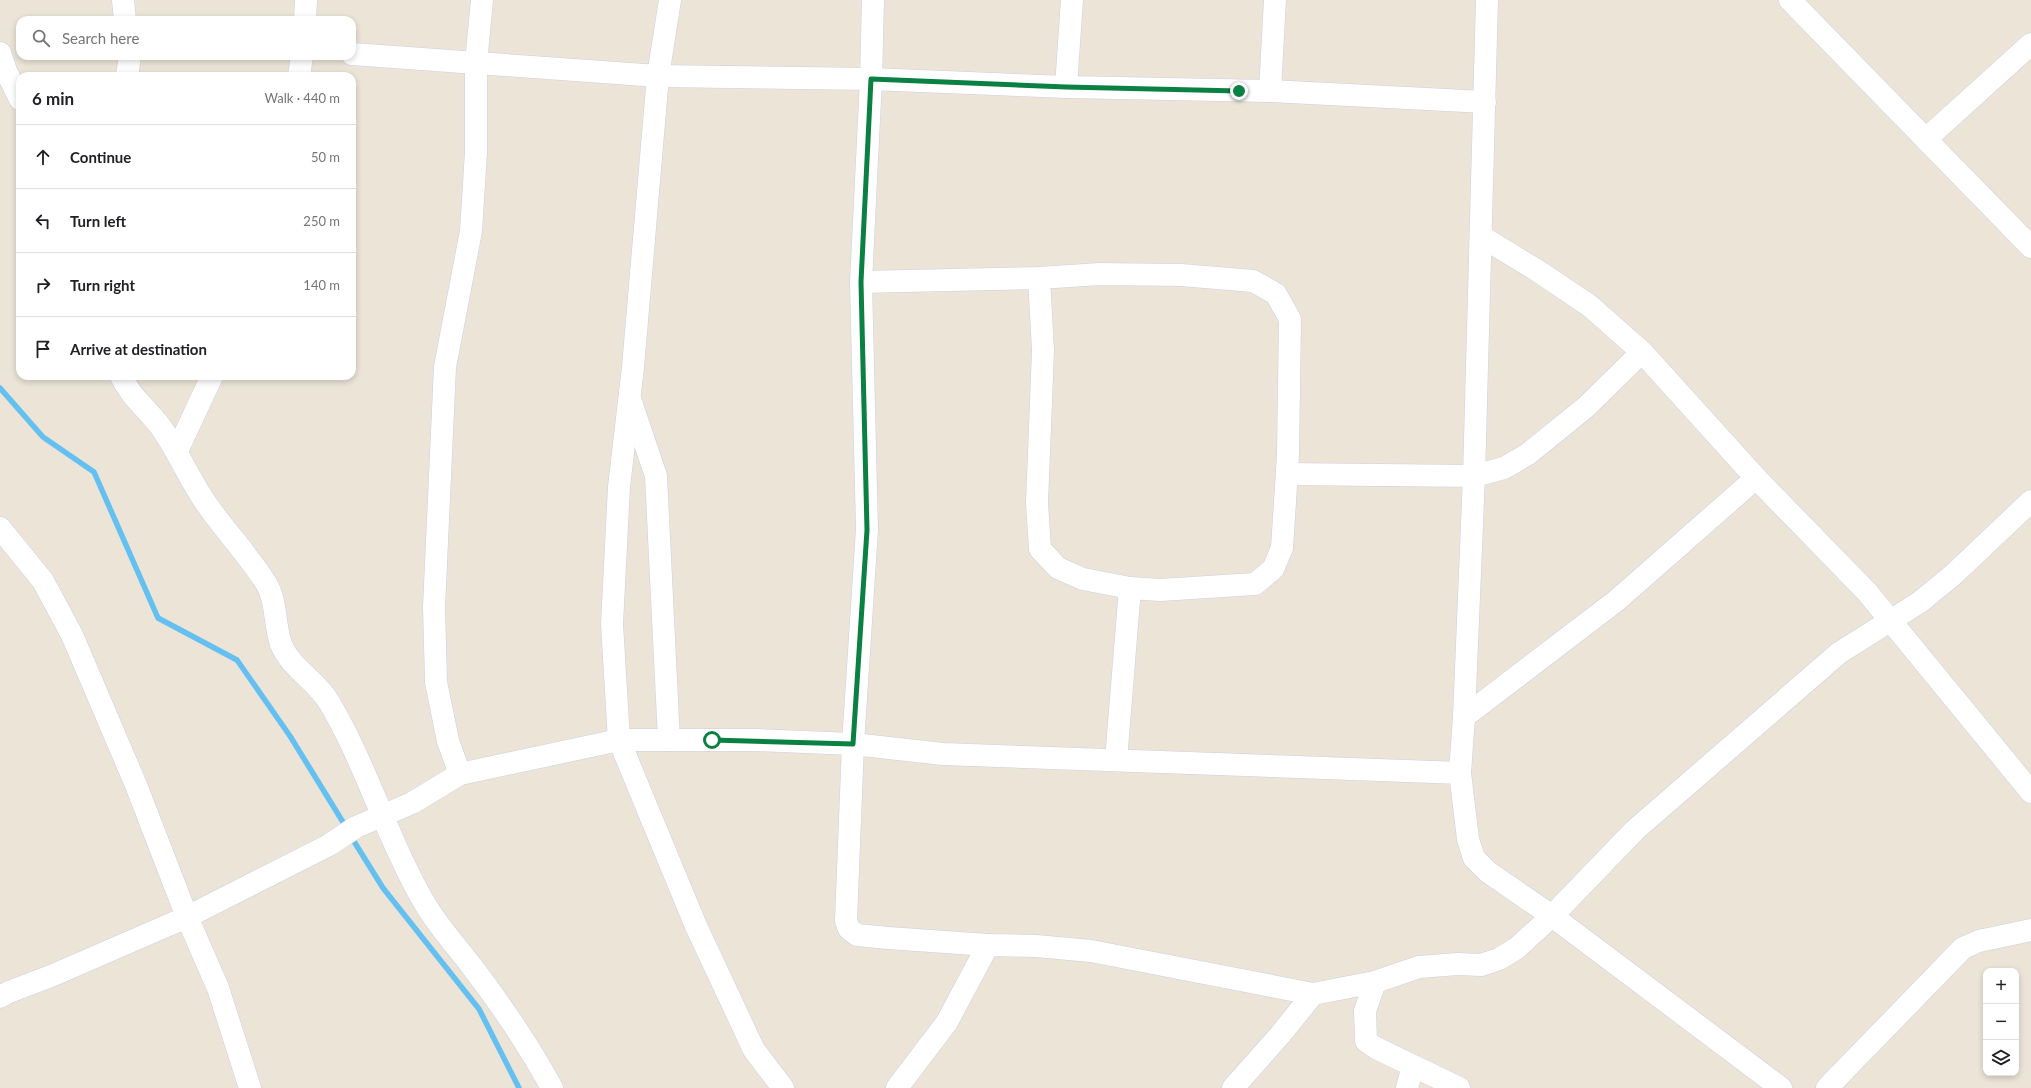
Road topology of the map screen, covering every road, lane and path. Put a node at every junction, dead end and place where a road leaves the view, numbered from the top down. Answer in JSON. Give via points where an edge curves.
{"nodes":[{"id":1,"x":123,"y":0,"type":"edge"},
{"id":2,"x":306,"y":0,"type":"edge"},
{"id":3,"x":482,"y":0,"type":"edge"},
{"id":4,"x":670,"y":0,"type":"edge"},
{"id":5,"x":873,"y":0,"type":"edge"},
{"id":6,"x":1072,"y":0,"type":"edge"},
{"id":7,"x":1275,"y":0,"type":"edge"},
{"id":8,"x":1487,"y":0,"type":"edge"},
{"id":9,"x":1790,"y":0,"type":"edge"},
{"id":10,"x":125,"y":16,"type":"edge"},
{"id":11,"x":305,"y":16,"type":"edge"},
{"id":12,"x":2031,"y":44,"type":"edge"},
{"id":13,"x":0,"y":53,"type":"edge"},
{"id":14,"x":356,"y":54,"type":"edge"},
{"id":15,"x":129,"y":60,"type":"edge"},
{"id":16,"x":301,"y":60,"type":"edge"},
{"id":17,"x":476,"y":63,"type":"junction"},
{"id":18,"x":128,"y":72,"type":"edge"},
{"id":19,"x":300,"y":72,"type":"edge"},
{"id":20,"x":658,"y":76,"type":"junction"},
{"id":21,"x":871,"y":79,"type":"junction"},
{"id":22,"x":1066,"y":87,"type":"junction"},
{"id":23,"x":16,"y":91,"type":"edge"},
{"id":24,"x":1270,"y":91,"type":"junction"},
{"id":25,"x":1485,"y":102,"type":"junction"},
{"id":26,"x":1926,"y":139,"type":"junction"},
{"id":27,"x":1482,"y":237,"type":"junction"},
{"id":28,"x":2031,"y":247,"type":"edge"},
{"id":29,"x":1039,"y":278,"type":"junction"},
{"id":30,"x":861,"y":282,"type":"junction"},
{"id":31,"x":1642,"y":352,"type":"junction"},
{"id":32,"x":124,"y":380,"type":"edge"},
{"id":33,"x":210,"y":380,"type":"edge"},
{"id":34,"x":630,"y":397,"type":"junction"},
{"id":35,"x":177,"y":451,"type":"junction"},
{"id":36,"x":1287,"y":474,"type":"junction"},
{"id":37,"x":1474,"y":476,"type":"junction"},
{"id":38,"x":1756,"y":478,"type":"junction"},
{"id":39,"x":2031,"y":501,"type":"edge"},
{"id":40,"x":0,"y":528,"type":"edge"},
{"id":41,"x":1130,"y":588,"type":"junction"},
{"id":42,"x":1890,"y":622,"type":"junction"},
{"id":43,"x":1464,"y":717,"type":"junction"},
{"id":44,"x":619,"y":740,"type":"junction"},
{"id":45,"x":669,"y":740,"type":"junction"},
{"id":46,"x":853,"y":744,"type":"junction"},
{"id":47,"x":1116,"y":760,"type":"junction"},
{"id":48,"x":1460,"y":773,"type":"junction"},
{"id":49,"x":460,"y":774,"type":"junction"},
{"id":50,"x":2031,"y":792,"type":"edge"},
{"id":51,"x":382,"y":817,"type":"junction"},
{"id":52,"x":1552,"y":916,"type":"junction"},
{"id":53,"x":187,"y":917,"type":"junction"},
{"id":54,"x":2031,"y":930,"type":"edge"},
{"id":55,"x":988,"y":945,"type":"junction"},
{"id":56,"x":1375,"y":982,"type":"junction"},
{"id":57,"x":1313,"y":994,"type":"junction"},
{"id":58,"x":0,"y":998,"type":"edge"},
{"id":59,"x":1413,"y":1066,"type":"junction"},
{"id":60,"x":250,"y":1088,"type":"edge"},
{"id":61,"x":552,"y":1088,"type":"edge"},
{"id":62,"x":782,"y":1088,"type":"edge"},
{"id":63,"x":897,"y":1088,"type":"edge"},
{"id":64,"x":1233,"y":1088,"type":"edge"},
{"id":65,"x":1406,"y":1088,"type":"edge"},
{"id":66,"x":1459,"y":1088,"type":"edge"},
{"id":67,"x":1781,"y":1088,"type":"edge"},
{"id":68,"x":1827,"y":1088,"type":"edge"}],
"edges":[{"from":1,"to":10,"type":"street"},
{"from":2,"to":11,"type":"street"},
{"from":3,"to":17,"type":"street"},
{"from":4,"to":20,"type":"street"},
{"from":5,"to":21,"type":"street"},
{"from":6,"to":22,"type":"street"},
{"from":7,"to":24,"type":"street"},
{"from":8,"to":25,"type":"street"},
{"from":9,"to":26,"type":"street"},
{"from":12,"to":26,"type":"street"},
{"from":13,"to":23,"type":"street"},
{"from":14,"to":17,"type":"street"},
{"from":15,"to":18,"type":"street"},
{"from":16,"to":19,"type":"street"},
{"from":17,"to":20,"type":"street"},
{"from":17,"to":49,"type":"street","via":[[476,152],[471,231],[445,367],[434,607],[436,682],[448,741]]},
{"from":20,"to":21,"type":"street"},
{"from":20,"to":34,"type":"street"},
{"from":21,"to":22,"type":"street"},
{"from":21,"to":30,"type":"street"},
{"from":22,"to":24,"type":"street"},
{"from":24,"to":25,"type":"street"},
{"from":25,"to":27,"type":"street"},
{"from":26,"to":28,"type":"street"},
{"from":27,"to":31,"type":"street","via":[[1590,306]]},
{"from":27,"to":37,"type":"street"},
{"from":29,"to":30,"type":"street"},
{"from":29,"to":36,"type":"street","via":[[1100,274],[1180,275],[1253,281],[1276,294],[1290,319]]},
{"from":29,"to":41,"type":"street","via":[[1042,350],[1037,503],[1040,549],[1058,568],[1083,579]]},
{"from":30,"to":46,"type":"street","via":[[867,530]]},
{"from":31,"to":37,"type":"street","via":[[1586,407],[1528,454],[1504,468]]},
{"from":31,"to":38,"type":"street"},
{"from":32,"to":35,"type":"street"},
{"from":33,"to":35,"type":"street"},
{"from":34,"to":44,"type":"street","via":[[619,487],[612,624]]},
{"from":34,"to":45,"type":"street","via":[[656,476]]},
{"from":35,"to":51,"type":"street","via":[[192,482],[210,509],[267,585],[276,611],[281,643],[288,657],[302,674],[328,700],[359,758]]},
{"from":36,"to":37,"type":"street"},
{"from":36,"to":41,"type":"street","via":[[1282,548],[1273,569],[1255,584],[1160,590]]},
{"from":37,"to":43,"type":"street"},
{"from":38,"to":42,"type":"street","via":[[1867,592]]},
{"from":38,"to":43,"type":"street","via":[[1616,601]]},
{"from":39,"to":42,"type":"street","via":[[1954,574]]},
{"from":40,"to":53,"type":"street","via":[[43,581],[72,635],[144,806]]},
{"from":41,"to":47,"type":"street"},
{"from":42,"to":50,"type":"street"},
{"from":42,"to":52,"type":"street","via":[[1838,653],[1635,830]]},
{"from":43,"to":48,"type":"street"},
{"from":44,"to":45,"type":"street"},
{"from":44,"to":49,"type":"street"},
{"from":44,"to":62,"type":"street","via":[[696,926],[754,1050]]},
{"from":45,"to":46,"type":"street"},
{"from":46,"to":47,"type":"street","via":[[943,754]]},
{"from":46,"to":55,"type":"street","via":[[846,921],[849,929],[857,934],[888,938]]},
{"from":47,"to":48,"type":"street"},
{"from":48,"to":52,"type":"street","via":[[1468,839],[1474,858],[1488,872]]},
{"from":49,"to":51,"type":"street","via":[[412,803]]},
{"from":51,"to":53,"type":"street","via":[[356,827],[329,845]]},
{"from":51,"to":61,"type":"street","via":[[401,860],[426,906],[510,1020]]},
{"from":52,"to":56,"type":"street","via":[[1517,948],[1499,959],[1481,965],[1419,967]]},
{"from":52,"to":67,"type":"street"},
{"from":53,"to":58,"type":"street"},
{"from":53,"to":60,"type":"street","via":[[218,988]]},
{"from":54,"to":68,"type":"street","via":[[1979,941],[1963,948]]},
{"from":55,"to":57,"type":"street","via":[[1091,951]]},
{"from":55,"to":63,"type":"street","via":[[947,1022]]},
{"from":56,"to":57,"type":"street"},
{"from":56,"to":59,"type":"street","via":[[1365,1011],[1366,1040],[1376,1048]]},
{"from":57,"to":64,"type":"street"},
{"from":59,"to":65,"type":"street"},
{"from":59,"to":66,"type":"street"}]}
